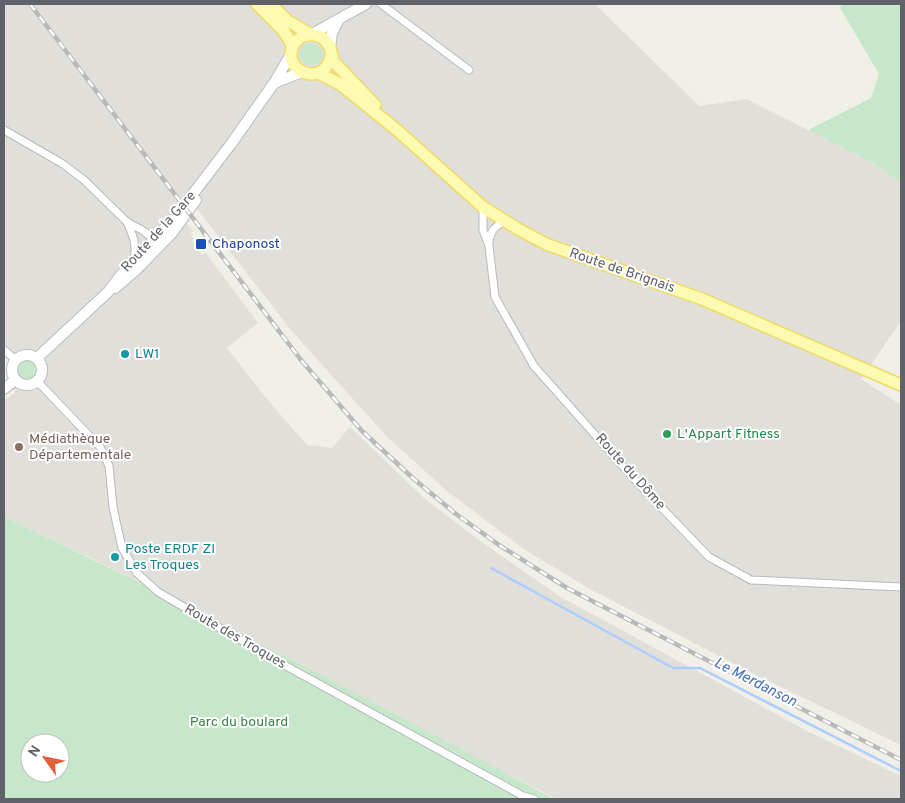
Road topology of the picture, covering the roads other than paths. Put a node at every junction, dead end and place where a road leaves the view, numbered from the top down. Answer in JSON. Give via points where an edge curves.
{"nodes":[{"id":1,"x":256,"y":4,"type":"edge"},
{"id":2,"x":270,"y":4,"type":"edge"},
{"id":3,"x":366,"y":4,"type":"edge"},
{"id":4,"x":381,"y":4,"type":"edge"},
{"id":5,"x":339,"y":19,"type":"junction"},
{"id":6,"x":311,"y":34,"type":"junction"},
{"id":7,"x":292,"y":50,"type":"junction"},
{"id":8,"x":330,"y":51,"type":"junction"},
{"id":9,"x":469,"y":70,"type":"dead end"},
{"id":10,"x":302,"y":72,"type":"junction"},
{"id":11,"x":318,"y":73,"type":"junction"},
{"id":12,"x":274,"y":83,"type":"junction"},
{"id":13,"x":4,"y":130,"type":"edge"},
{"id":14,"x":397,"y":130,"type":"junction"},
{"id":15,"x":210,"y":173,"type":"junction"},
{"id":16,"x":483,"y":207,"type":"junction"},
{"id":17,"x":505,"y":221,"type":"junction"},
{"id":18,"x":126,"y":222,"type":"junction"},
{"id":19,"x":154,"y":240,"type":"junction"},
{"id":20,"x":489,"y":246,"type":"junction"},
{"id":21,"x":134,"y":262,"type":"junction"},
{"id":22,"x":108,"y":292,"type":"junction"},
{"id":23,"x":4,"y":350,"type":"edge"},
{"id":24,"x":37,"y":358,"type":"junction"},
{"id":25,"x":16,"y":360,"type":"junction"},
{"id":26,"x":870,"y":373,"type":"junction"},
{"id":27,"x":15,"y":380,"type":"junction"},
{"id":28,"x":38,"y":382,"type":"junction"},
{"id":29,"x":901,"y":385,"type":"edge"},
{"id":30,"x":4,"y":389,"type":"edge"},
{"id":31,"x":901,"y":393,"type":"edge"},
{"id":32,"x":901,"y":587,"type":"edge"},
{"id":33,"x":534,"y":799,"type":"edge"}],
"edges":[{"from":1,"to":7,"type":"main road","via":[[283,30]]},
{"from":2,"to":6,"type":"main road","via":[[288,22]]},
{"from":3,"to":5,"type":"main road"},
{"from":4,"to":9,"type":"street"},
{"from":5,"to":6,"type":"main road"},
{"from":5,"to":8,"type":"main road","via":[[332,33]]},
{"from":6,"to":7,"type":"main road","via":[[300,38]]},
{"from":6,"to":8,"type":"main road","via":[[323,38]]},
{"from":7,"to":10,"type":"main road","via":[[295,66]]},
{"from":7,"to":12,"type":"main road","name":"Route de la Gare"},
{"from":8,"to":11,"type":"main road","via":[[327,67]]},
{"from":8,"to":14,"type":"main road","name":"Route de Brignais","via":[[334,62]]},
{"from":10,"to":11,"type":"main road"},
{"from":10,"to":12,"type":"main road"},
{"from":11,"to":14,"type":"main road","name":"Route de Brignais","via":[[340,84]]},
{"from":12,"to":15,"type":"main road","name":"Route de la Gare"},
{"from":13,"to":18,"type":"street","via":[[63,164]]},
{"from":14,"to":16,"type":"main road","name":"Route de Brignais"},
{"from":15,"to":19,"type":"main road","name":"Route de la Gare"},
{"from":15,"to":22,"type":"main road","name":"Route de la Gare","via":[[176,228],[121,285]]},
{"from":16,"to":17,"type":"main road","name":"Route de Brignais"},
{"from":16,"to":20,"type":"street","name":"Route du Dôme","via":[[483,230]]},
{"from":17,"to":20,"type":"street","via":[[490,233]]},
{"from":17,"to":26,"type":"main road","name":"Route de Brignais","via":[[546,244],[702,299]]},
{"from":18,"to":19,"type":"street"},
{"from":18,"to":21,"type":"street","via":[[134,238]]},
{"from":19,"to":21,"type":"main road","name":"Route de la Gare"},
{"from":20,"to":32,"type":"street","name":"Route du Dôme","via":[[495,297],[534,366],[636,482],[709,557],[751,580]]},
{"from":21,"to":22,"type":"main road","name":"Route de la Gare"},
{"from":22,"to":24,"type":"main road","name":"Route de la Gare"},
{"from":23,"to":25,"type":"street"},
{"from":24,"to":25,"type":"main road","via":[[24,355]]},
{"from":24,"to":28,"type":"main road","via":[[43,369]]},
{"from":25,"to":27,"type":"main road","via":[[12,370]]},
{"from":26,"to":29,"type":"main road","name":"Route de Brignais"},
{"from":26,"to":31,"type":"main road","name":"Route de Brignais"},
{"from":27,"to":28,"type":"main road","via":[[28,386]]},
{"from":27,"to":30,"type":"main road"},
{"from":28,"to":33,"type":"street","name":"Route des Troques","via":[[100,447],[109,466],[122,548],[137,573],[158,592],[277,661],[523,796]]}]}
